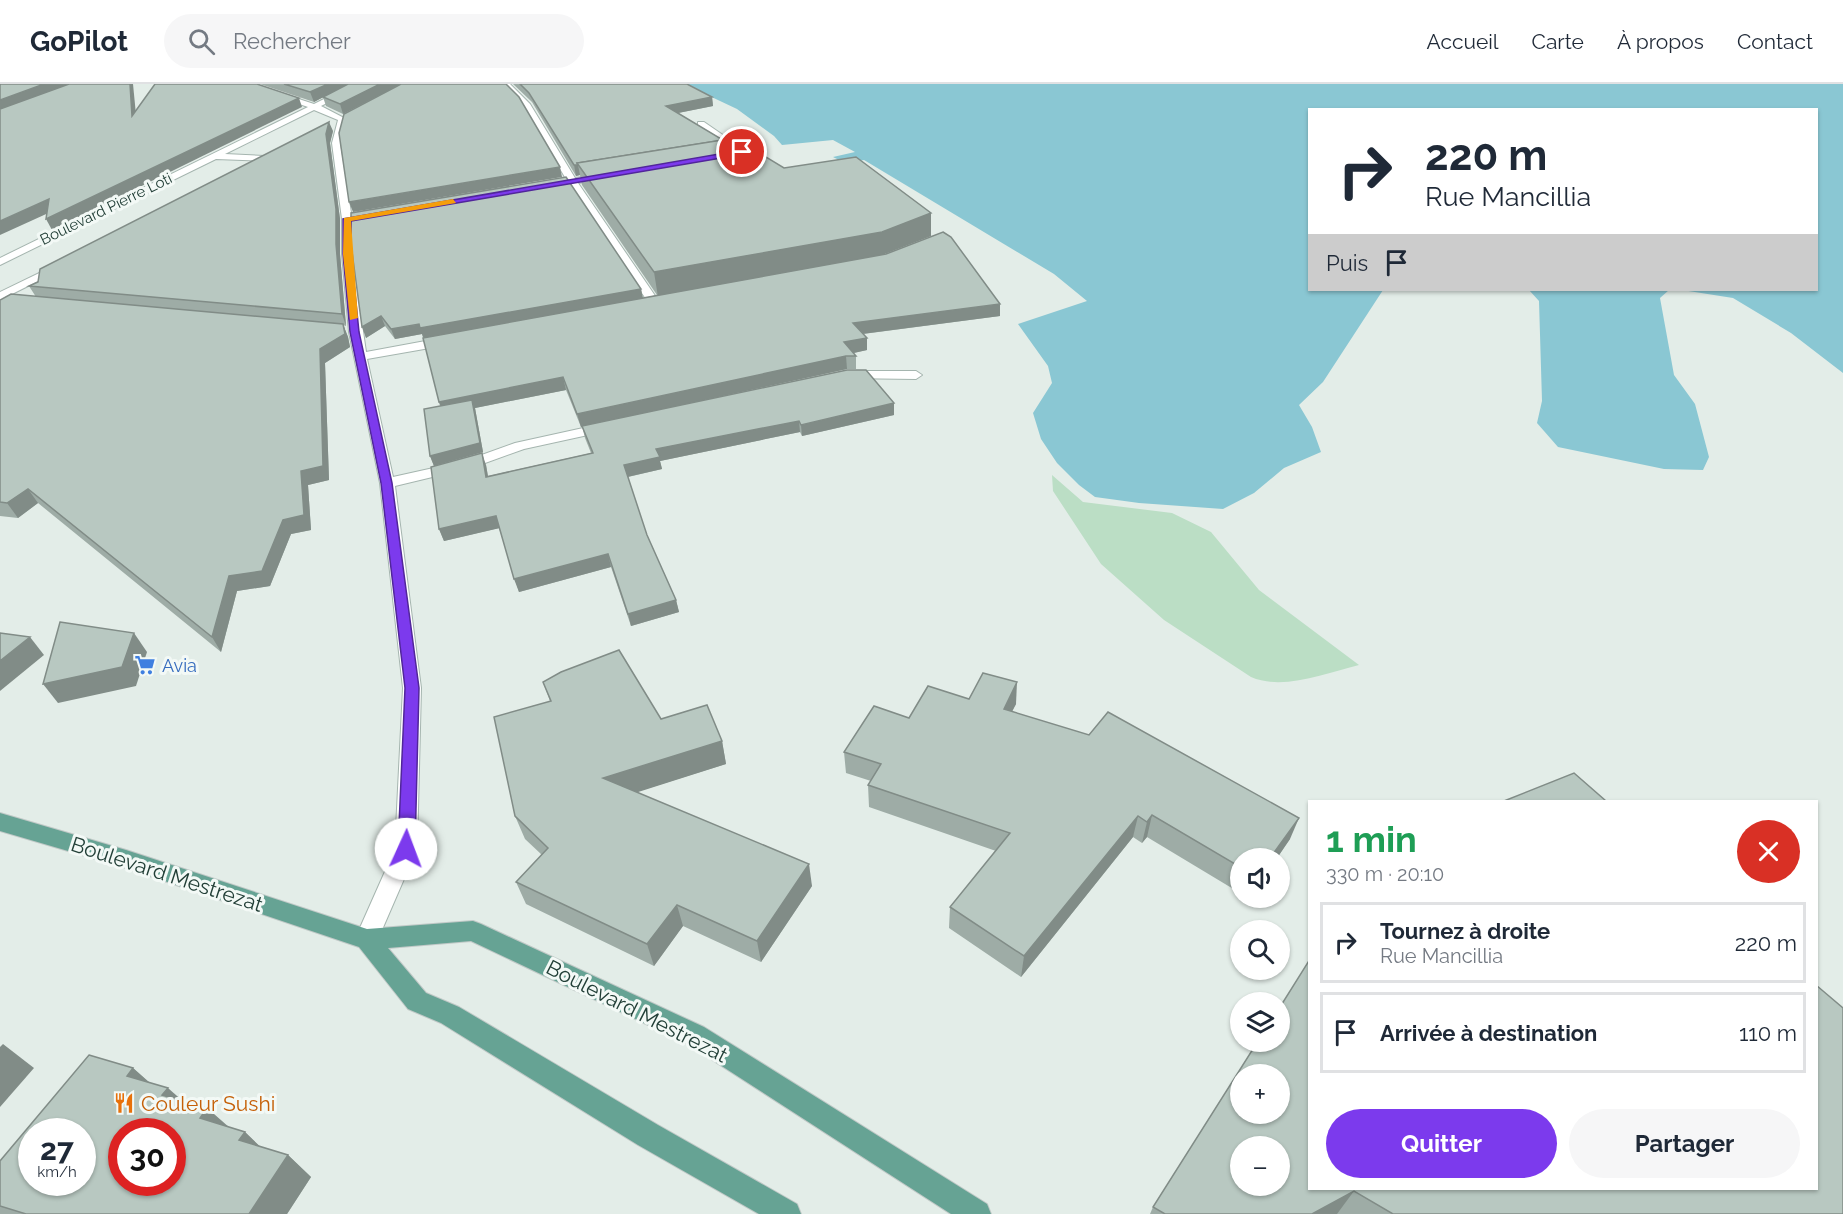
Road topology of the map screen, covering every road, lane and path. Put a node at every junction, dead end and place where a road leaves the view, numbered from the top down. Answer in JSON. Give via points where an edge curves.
{"nodes":[{"id":1,"x":244,"y":84,"type":"edge"},
{"id":2,"x":360,"y":84,"type":"edge"},
{"id":3,"x":506,"y":84,"type":"edge"},
{"id":4,"x":313,"y":106,"type":"junction"},
{"id":5,"x":701,"y":124,"type":"edge"},
{"id":6,"x":274,"y":154,"type":"edge"},
{"id":7,"x":731,"y":154,"type":"edge"},
{"id":8,"x":213,"y":156,"type":"junction"},
{"id":9,"x":264,"y":159,"type":"junction"},
{"id":10,"x":243,"y":170,"type":"edge"},
{"id":11,"x":617,"y":173,"type":"edge"},
{"id":12,"x":572,"y":181,"type":"junction"},
{"id":13,"x":538,"y":187,"type":"edge"},
{"id":14,"x":0,"y":262,"type":"edge"},
{"id":15,"x":68,"y":262,"type":"edge"},
{"id":16,"x":0,"y":283,"type":"edge"},
{"id":17,"x":0,"y":298,"type":"edge"},
{"id":18,"x":17,"y":302,"type":"edge"},
{"id":19,"x":654,"y":303,"type":"edge"},
{"id":20,"x":454,"y":340,"type":"edge"},
{"id":21,"x":360,"y":357,"type":"junction"},
{"id":22,"x":916,"y":375,"type":"dead end"},
{"id":23,"x":836,"y":377,"type":"edge"},
{"id":24,"x":619,"y":424,"type":"edge"},
{"id":25,"x":387,"y":483,"type":"junction"},
{"id":26,"x":0,"y":822,"type":"edge"},
{"id":27,"x":367,"y":939,"type":"junction"},
{"id":28,"x":787,"y":1214,"type":"edge"},
{"id":29,"x":977,"y":1214,"type":"edge"}],
"edges":[{"from":1,"to":4,"type":"street"},
{"from":2,"to":4,"type":"street","name":"Boulevard Pierre Loti"},
{"from":3,"to":12,"type":"street","via":[[526,104]]},
{"from":4,"to":8,"type":"street","name":"Boulevard Pierre Loti"},
{"from":4,"to":21,"type":"street","via":[[342,119],[336,143],[353,218],[347,254],[350,331]]},
{"from":5,"to":7,"type":"street","via":[[747,155]]},
{"from":6,"to":9,"type":"street","name":"Boulevard Pierre Loti"},
{"from":8,"to":9,"type":"street","name":"Boulevard Pierre Loti"},
{"from":8,"to":14,"type":"street","name":"Boulevard Pierre Loti"},
{"from":9,"to":10,"type":"street","name":"Boulevard Pierre Loti"},
{"from":11,"to":12,"type":"street"},
{"from":12,"to":13,"type":"street"},
{"from":12,"to":19,"type":"street"},
{"from":15,"to":17,"type":"street","name":"Boulevard Pierre Loti"},
{"from":16,"to":17,"type":"street","via":[[7,290]]},
{"from":17,"to":18,"type":"street"},
{"from":20,"to":21,"type":"street"},
{"from":21,"to":25,"type":"street"},
{"from":22,"to":23,"type":"street"},
{"from":24,"to":25,"type":"street","via":[[520,446],[469,464]]},
{"from":25,"to":27,"type":"street","via":[[412,688],[406,849]]},
{"from":26,"to":27,"type":"main road","name":"Boulevard Mestrezat","via":[[126,859]]},
{"from":27,"to":28,"type":"main road","via":[[417,1001],[450,1015]]},
{"from":27,"to":29,"type":"main road","name":"Boulevard Mestrezat","via":[[473,931],[695,1035]]}]}
